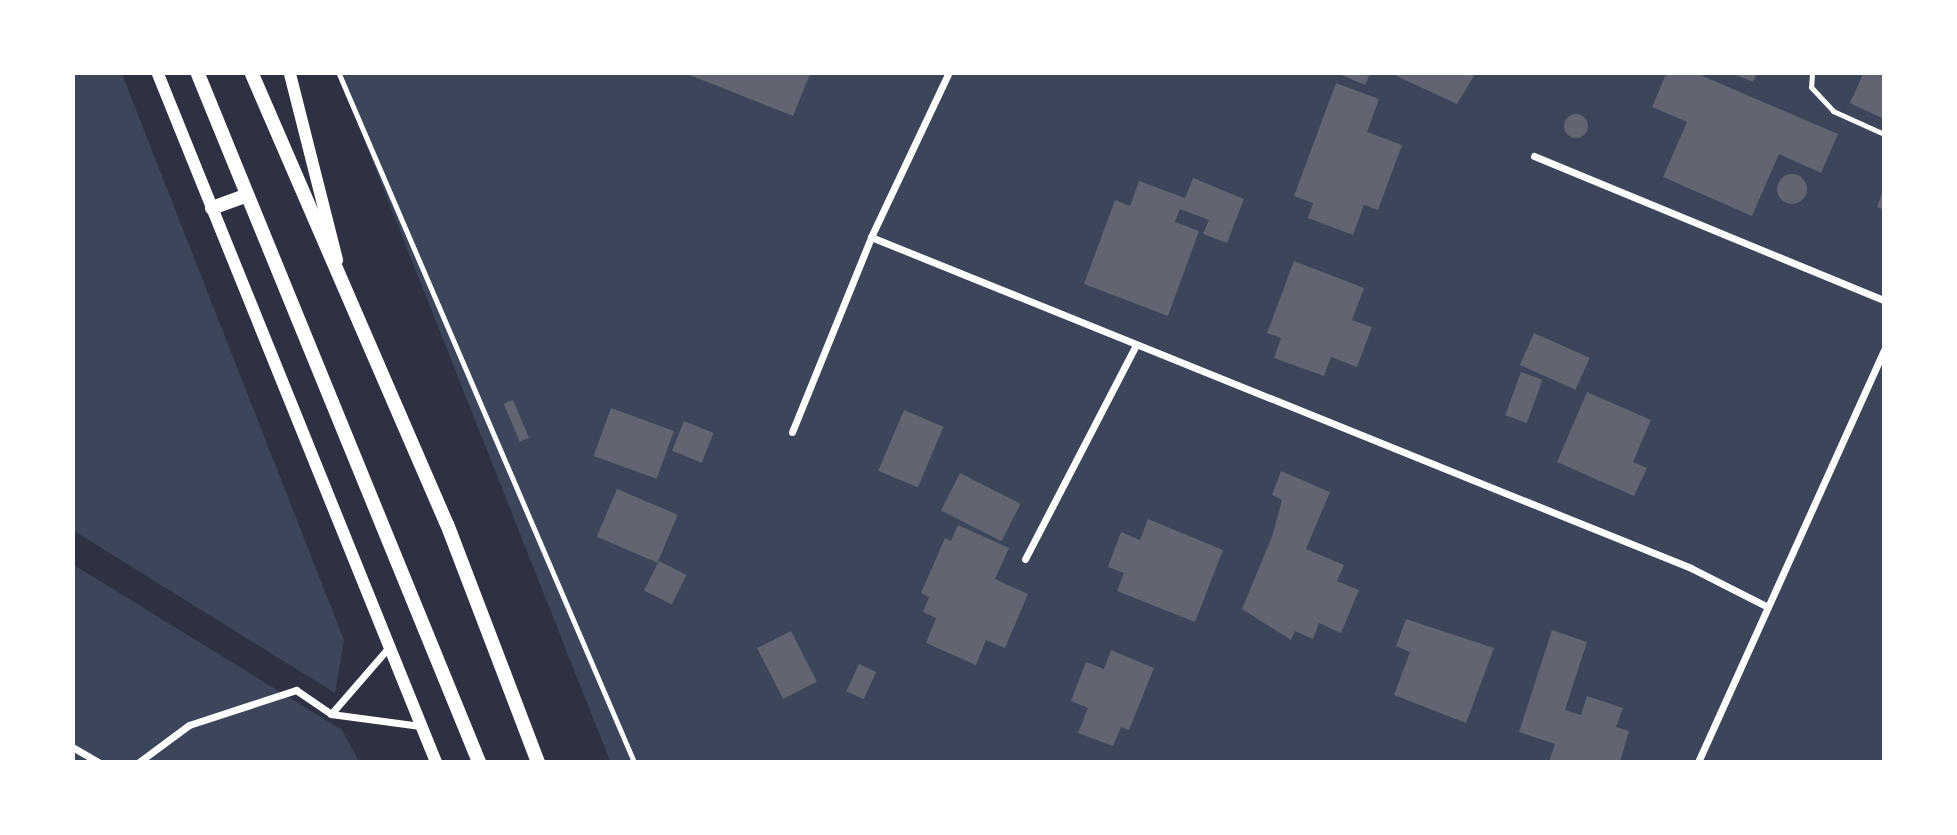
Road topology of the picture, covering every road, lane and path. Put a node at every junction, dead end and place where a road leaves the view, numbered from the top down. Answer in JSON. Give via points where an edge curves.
{"nodes":[{"id":1,"x":158,"y":74,"type":"edge"},
{"id":2,"x":198,"y":74,"type":"edge"},
{"id":3,"x":252,"y":74,"type":"edge"},
{"id":4,"x":290,"y":74,"type":"edge"},
{"id":5,"x":339,"y":74,"type":"edge"},
{"id":6,"x":948,"y":74,"type":"edge"},
{"id":7,"x":1812,"y":74,"type":"edge"},
{"id":8,"x":1884,"y":134,"type":"edge"},
{"id":9,"x":1534,"y":156,"type":"dead end"},
{"id":10,"x":247,"y":195,"type":"junction"},
{"id":11,"x":212,"y":208,"type":"junction"},
{"id":12,"x":871,"y":237,"type":"junction"},
{"id":13,"x":342,"y":285,"type":"junction"},
{"id":14,"x":1884,"y":300,"type":"edge"},
{"id":15,"x":1136,"y":345,"type":"junction"},
{"id":16,"x":1884,"y":350,"type":"edge"},
{"id":17,"x":792,"y":432,"type":"dead end"},
{"id":18,"x":1025,"y":559,"type":"dead end"},
{"id":19,"x":1768,"y":607,"type":"junction"},
{"id":20,"x":390,"y":646,"type":"junction"},
{"id":21,"x":331,"y":714,"type":"junction"},
{"id":22,"x":420,"y":726,"type":"junction"},
{"id":23,"x":74,"y":748,"type":"edge"},
{"id":24,"x":98,"y":761,"type":"edge"},
{"id":25,"x":139,"y":761,"type":"edge"},
{"id":26,"x":436,"y":761,"type":"edge"},
{"id":27,"x":479,"y":761,"type":"edge"},
{"id":28,"x":538,"y":761,"type":"edge"},
{"id":29,"x":634,"y":761,"type":"edge"},
{"id":30,"x":1698,"y":761,"type":"edge"}],
"edges":[{"from":1,"to":11,"type":"street"},
{"from":2,"to":10,"type":"main road"},
{"from":3,"to":13,"type":"main road"},
{"from":4,"to":13,"type":"street"},
{"from":5,"to":29,"type":"lane"},
{"from":6,"to":12,"type":"street"},
{"from":7,"to":8,"type":"lane","via":[[1811,86],[1833,111]]},
{"from":9,"to":14,"type":"street"},
{"from":10,"to":11,"type":"main road"},
{"from":10,"to":27,"type":"main road"},
{"from":11,"to":20,"type":"street"},
{"from":12,"to":15,"type":"street"},
{"from":12,"to":17,"type":"street"},
{"from":13,"to":28,"type":"main road","via":[[447,524]]},
{"from":15,"to":18,"type":"street"},
{"from":15,"to":19,"type":"street","via":[[1690,568]]},
{"from":16,"to":19,"type":"street"},
{"from":19,"to":30,"type":"street"},
{"from":20,"to":21,"type":"street"},
{"from":20,"to":22,"type":"street"},
{"from":21,"to":22,"type":"street"},
{"from":21,"to":25,"type":"street","via":[[296,691],[189,726]]},
{"from":22,"to":26,"type":"street"},
{"from":23,"to":24,"type":"street"}]}
